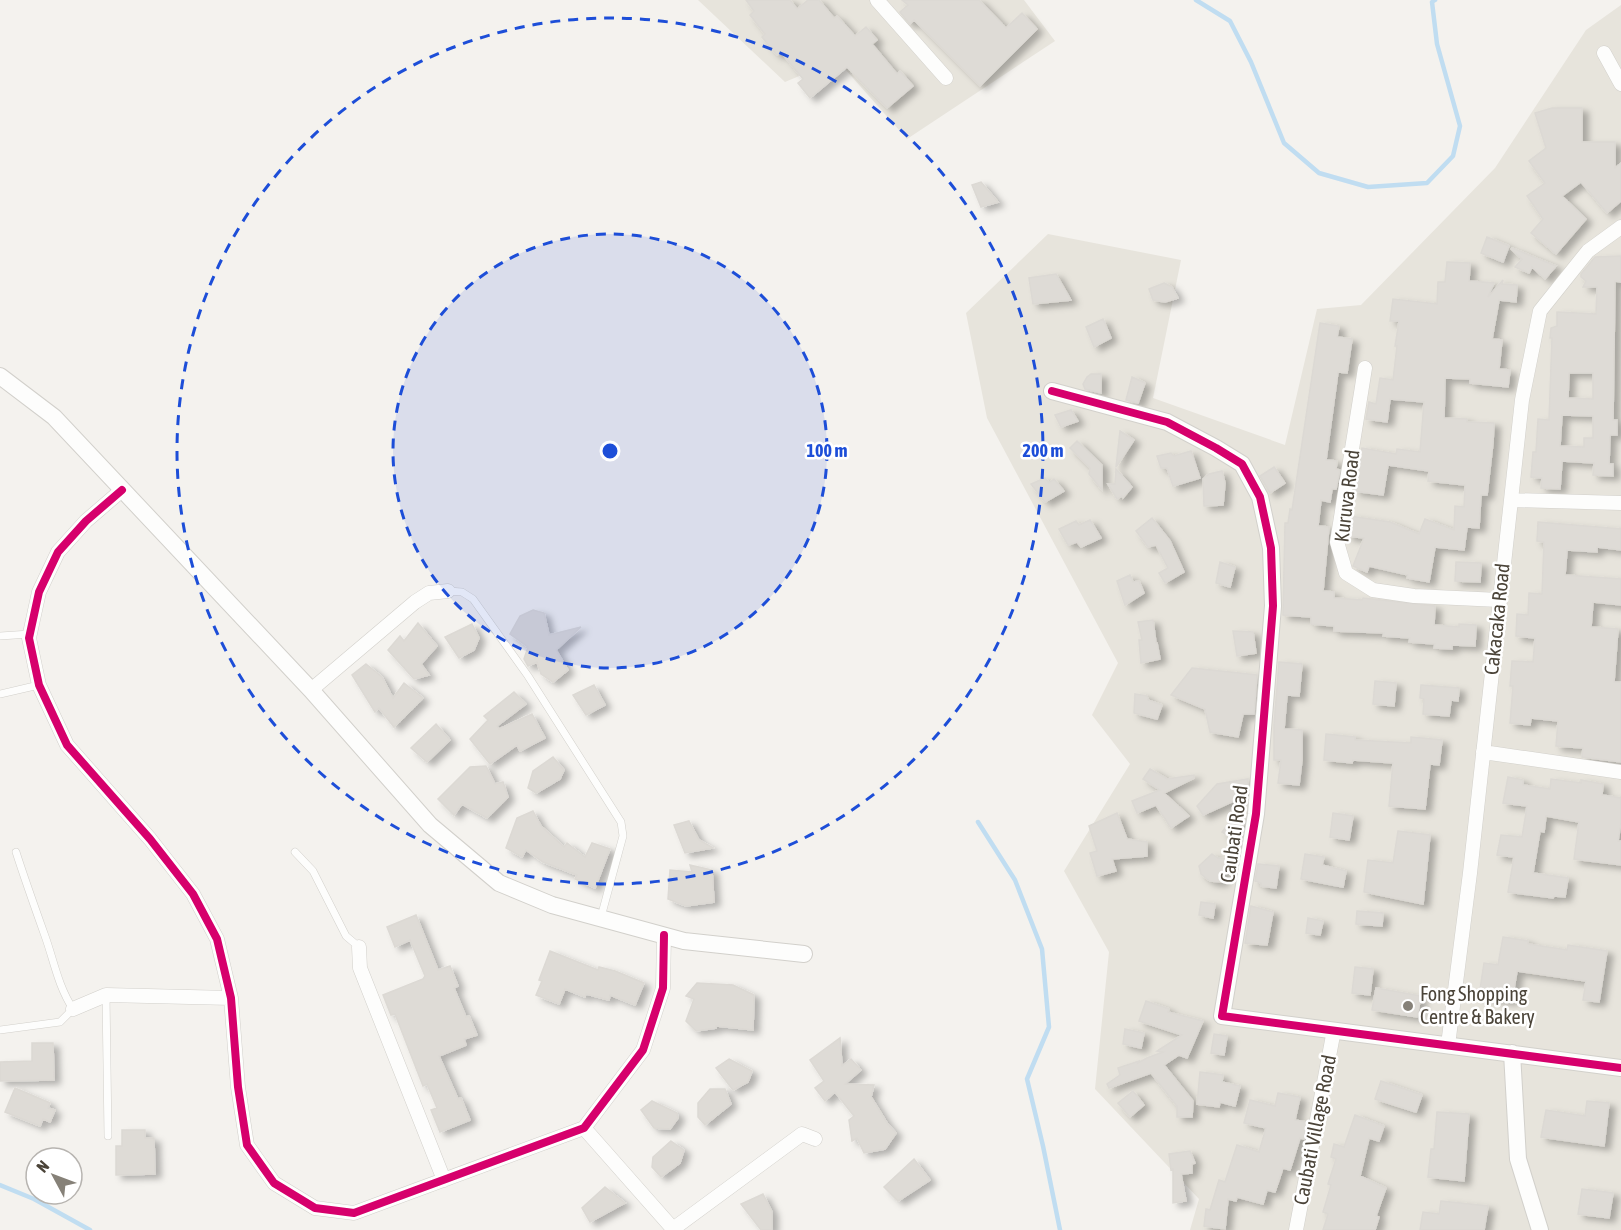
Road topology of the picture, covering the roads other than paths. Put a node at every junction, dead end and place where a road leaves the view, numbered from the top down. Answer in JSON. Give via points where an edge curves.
{"nodes":[{"id":1,"x":877,"y":0,"type":"edge"},
{"id":2,"x":1604,"y":53,"type":"dead end"},
{"id":3,"x":946,"y":78,"type":"dead end"},
{"id":4,"x":1621,"y":84,"type":"edge"},
{"id":5,"x":1621,"y":227,"type":"edge"},
{"id":6,"x":1365,"y":368,"type":"dead end"},
{"id":7,"x":0,"y":376,"type":"edge"},
{"id":8,"x":1052,"y":391,"type":"dead end"},
{"id":9,"x":122,"y":490,"type":"junction"},
{"id":10,"x":1511,"y":500,"type":"junction"},
{"id":11,"x":1621,"y":503,"type":"edge"},
{"id":12,"x":448,"y":591,"type":"joint"},
{"id":13,"x":1499,"y":600,"type":"junction"},
{"id":14,"x":30,"y":634,"type":"junction"},
{"id":15,"x":0,"y":636,"type":"edge"},
{"id":16,"x":39,"y":685,"type":"junction"},
{"id":17,"x":311,"y":690,"type":"junction"},
{"id":18,"x":0,"y":694,"type":"edge"},
{"id":19,"x":1483,"y":752,"type":"junction"},
{"id":20,"x":1621,"y":772,"type":"edge"},
{"id":21,"x":16,"y":852,"type":"dead end"},
{"id":22,"x":295,"y":852,"type":"dead end"},
{"id":23,"x":601,"y":918,"type":"junction"},
{"id":24,"x":664,"y":935,"type":"junction"},
{"id":25,"x":359,"y":947,"type":"joint"},
{"id":26,"x":804,"y":954,"type":"dead end"},
{"id":27,"x":106,"y":995,"type":"junction"},
{"id":28,"x":231,"y":998,"type":"junction"},
{"id":29,"x":73,"y":1009,"type":"junction"},
{"id":30,"x":0,"y":1030,"type":"edge"},
{"id":31,"x":1334,"y":1030,"type":"junction"},
{"id":32,"x":1449,"y":1045,"type":"junction"},
{"id":33,"x":1512,"y":1053,"type":"junction"},
{"id":34,"x":1621,"y":1068,"type":"edge"},
{"id":35,"x":584,"y":1128,"type":"junction"},
{"id":36,"x":108,"y":1136,"type":"dead end"},
{"id":37,"x":815,"y":1139,"type":"dead end"},
{"id":38,"x":444,"y":1180,"type":"junction"},
{"id":39,"x":674,"y":1229,"type":"edge"},
{"id":40,"x":1296,"y":1230,"type":"edge"},
{"id":41,"x":1540,"y":1230,"type":"edge"}],
"edges":[{"from":1,"to":3,"type":"street"},
{"from":2,"to":4,"type":"street"},
{"from":5,"to":10,"type":"street","name":"Cakacaka Road","via":[[1587,251],[1540,311],[1522,400]]},
{"from":6,"to":13,"type":"street","name":"Kuruva Road","via":[[1337,542],[1346,573],[1373,590]]},
{"from":7,"to":9,"type":"street","via":[[54,417]]},
{"from":8,"to":31,"type":"street","name":"Caubati Road","via":[[1167,422],[1242,464],[1260,496],[1271,548],[1273,606],[1256,814],[1222,1016]]},
{"from":9,"to":14,"type":"street","via":[[86,520],[58,552],[39,592]]},
{"from":9,"to":17,"type":"street"},
{"from":10,"to":11,"type":"street"},
{"from":10,"to":13,"type":"street","name":"Cakacaka Road"},
{"from":12,"to":17,"type":"street","via":[[429,593],[398,614]]},
{"from":12,"to":23,"type":"lane","via":[[462,592],[473,599],[528,676],[621,822],[623,836]]},
{"from":13,"to":19,"type":"street","name":"Cakacaka Road"},
{"from":14,"to":15,"type":"lane"},
{"from":14,"to":16,"type":"street"},
{"from":16,"to":18,"type":"lane"},
{"from":16,"to":28,"type":"street","via":[[68,745],[193,894],[217,939]]},
{"from":17,"to":23,"type":"street","via":[[430,825],[499,884],[552,905]]},
{"from":19,"to":20,"type":"street"},
{"from":19,"to":32,"type":"street","name":"Cakacaka Road"},
{"from":21,"to":29,"type":"lane","via":[[57,979]]},
{"from":22,"to":25,"type":"lane","via":[[313,871],[346,936]]},
{"from":23,"to":24,"type":"street"},
{"from":24,"to":26,"type":"street","via":[[684,941]]},
{"from":24,"to":35,"type":"street","via":[[663,988],[643,1050]]},
{"from":25,"to":38,"type":"street","via":[[360,968]]},
{"from":27,"to":28,"type":"street"},
{"from":27,"to":29,"type":"street"},
{"from":27,"to":36,"type":"lane"},
{"from":28,"to":38,"type":"street","via":[[247,1145],[274,1183],[315,1208],[354,1213]]},
{"from":29,"to":30,"type":"lane","via":[[60,1022]]},
{"from":31,"to":32,"type":"street","name":"Caubati Road"},
{"from":31,"to":40,"type":"street","name":"Caubati Village Road"},
{"from":32,"to":33,"type":"street","name":"Caubati Road"},
{"from":33,"to":34,"type":"street","name":"Caubati Road"},
{"from":33,"to":41,"type":"street","via":[[1518,1160]]},
{"from":35,"to":38,"type":"street"},
{"from":35,"to":39,"type":"street"},
{"from":37,"to":39,"type":"street","via":[[802,1134]]}]}
